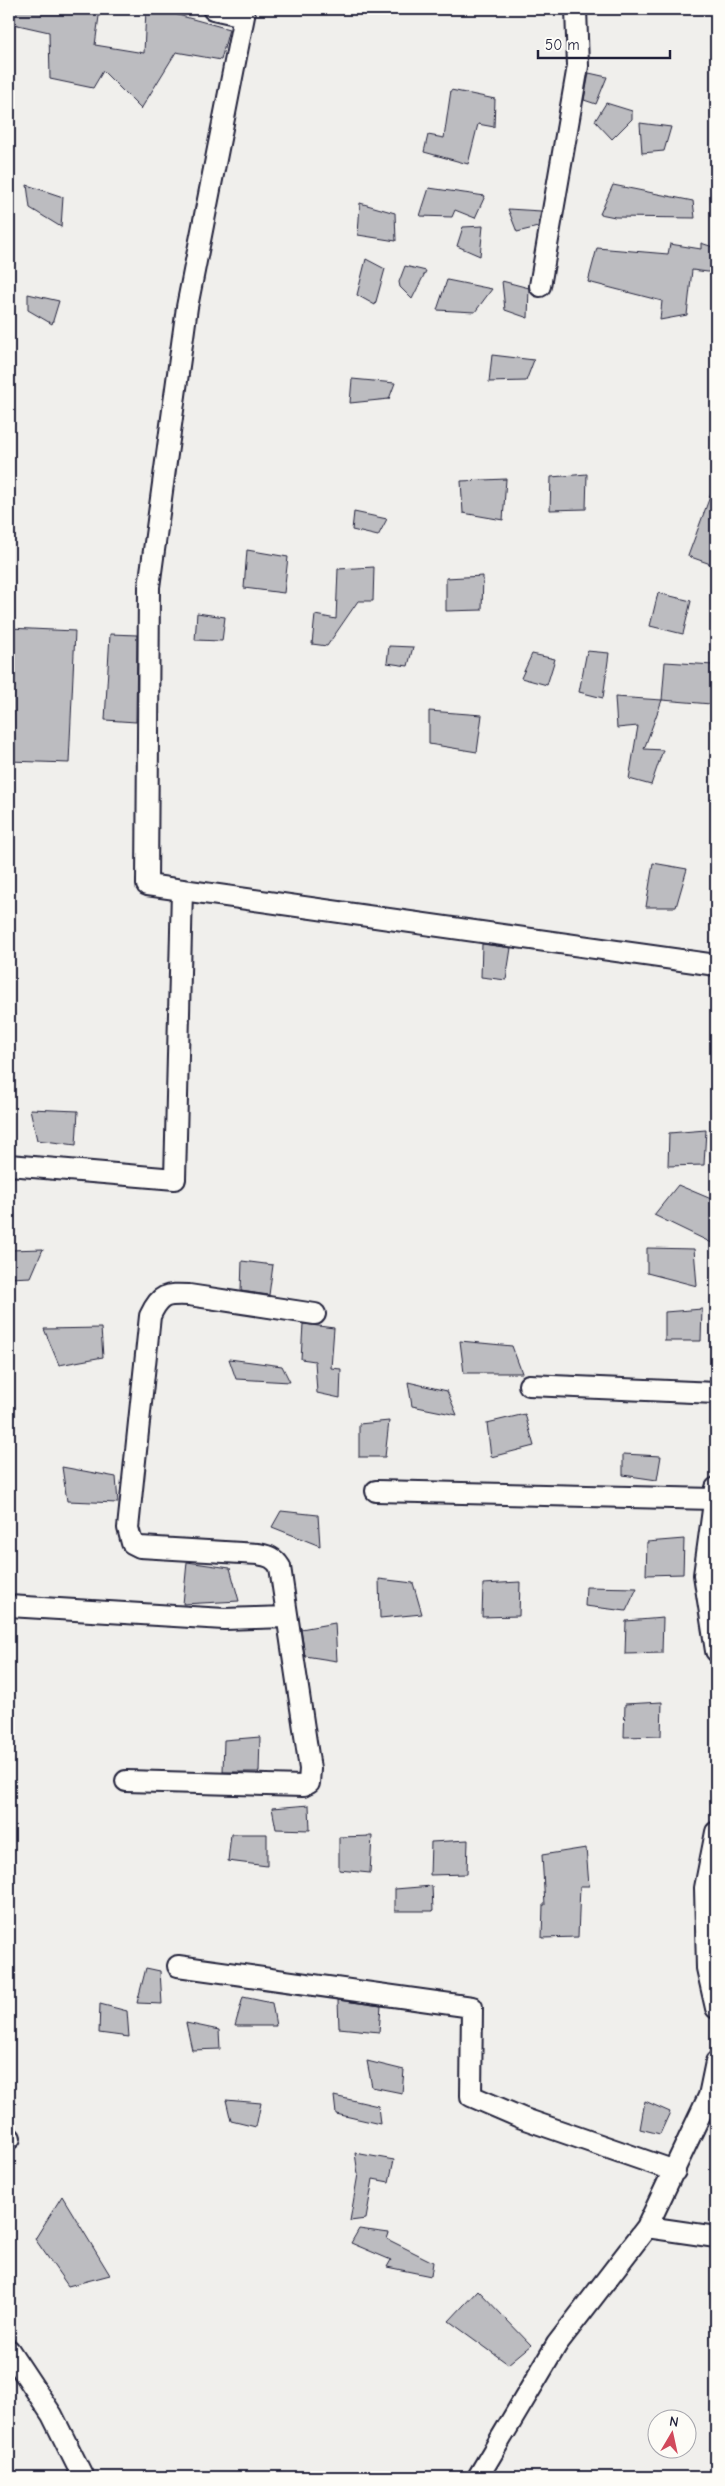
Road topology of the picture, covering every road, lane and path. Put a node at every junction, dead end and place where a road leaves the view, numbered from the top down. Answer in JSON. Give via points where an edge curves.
{"nodes":[{"id":1,"x":213,"y":9,"type":"edge"},
{"id":2,"x":576,"y":9,"type":"edge"},
{"id":3,"x":245,"y":12,"type":"edge"},
{"id":4,"x":540,"y":286,"type":"dead end"},
{"id":5,"x":182,"y":890,"type":"junction"},
{"id":6,"x":716,"y":965,"type":"edge"},
{"id":7,"x":9,"y":1165,"type":"edge"},
{"id":8,"x":315,"y":1314,"type":"dead end"},
{"id":9,"x":528,"y":1386,"type":"dead end"},
{"id":10,"x":716,"y":1393,"type":"edge"},
{"id":11,"x":376,"y":1490,"type":"dead end"},
{"id":12,"x":715,"y":1494,"type":"edge"},
{"id":13,"x":713,"y":1521,"type":"edge"},
{"id":14,"x":9,"y":1606,"type":"edge"},
{"id":15,"x":286,"y":1617,"type":"junction"},
{"id":16,"x":716,"y":1651,"type":"edge"},
{"id":17,"x":126,"y":1781,"type":"dead end"},
{"id":18,"x":716,"y":1832,"type":"edge"},
{"id":19,"x":178,"y":1966,"type":"dead end"},
{"id":20,"x":716,"y":2008,"type":"edge"},
{"id":21,"x":716,"y":2062,"type":"edge"},
{"id":22,"x":675,"y":2170,"type":"junction"},
{"id":23,"x":647,"y":2227,"type":"junction"},
{"id":24,"x":716,"y":2237,"type":"edge"},
{"id":25,"x":9,"y":2350,"type":"edge"},
{"id":26,"x":82,"y":2477,"type":"edge"},
{"id":27,"x":478,"y":2477,"type":"edge"}],
"edges":[{"from":1,"to":3,"type":"street"},
{"from":2,"to":4,"type":"street","via":[[578,66]]},
{"from":3,"to":5,"type":"street","via":[[187,306],[150,587],[147,886]]},
{"from":5,"to":6,"type":"street"},
{"from":5,"to":7,"type":"street","via":[[175,1178]]},
{"from":8,"to":15,"type":"street","via":[[189,1295],[161,1297],[150,1316],[128,1528],[132,1544],[140,1547],[258,1554],[273,1558],[280,1567]]},
{"from":9,"to":10,"type":"street"},
{"from":11,"to":12,"type":"street"},
{"from":12,"to":13,"type":"street"},
{"from":13,"to":16,"type":"street","via":[[704,1575]]},
{"from":14,"to":15,"type":"street","via":[[224,1619]]},
{"from":15,"to":17,"type":"street","via":[[310,1769],[307,1785]]},
{"from":18,"to":20,"type":"street","via":[[705,1888],[707,1968]]},
{"from":19,"to":22,"type":"street","via":[[472,2007],[471,2096],[522,2118]]},
{"from":21,"to":22,"type":"street","via":[[709,2096]]},
{"from":22,"to":23,"type":"street"},
{"from":23,"to":24,"type":"street"},
{"from":23,"to":27,"type":"street","via":[[557,2344]]},
{"from":25,"to":26,"type":"street","via":[[52,2414]]}]}
